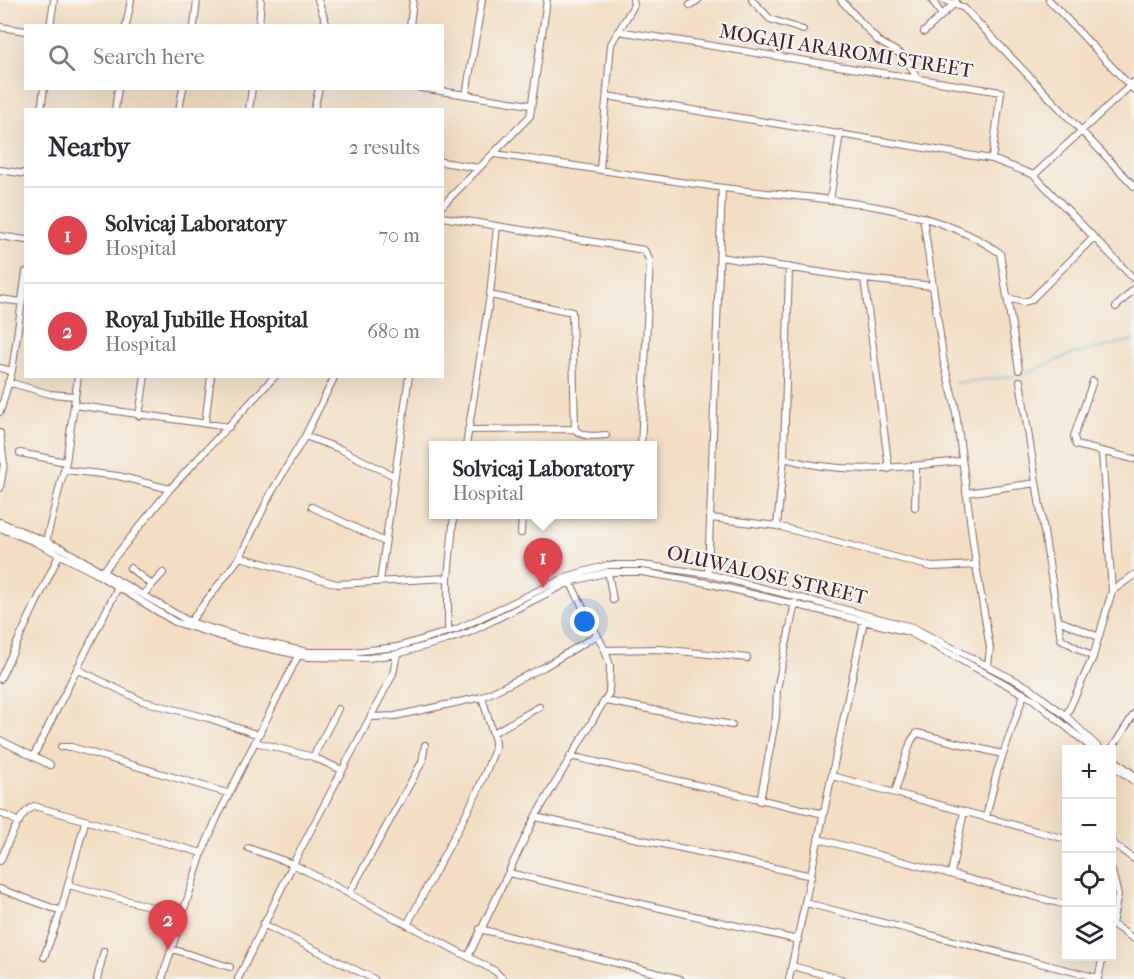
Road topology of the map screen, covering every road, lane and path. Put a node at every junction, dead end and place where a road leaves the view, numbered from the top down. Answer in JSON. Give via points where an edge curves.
{"nodes":[{"id":1,"x":54,"y":0,"type":"edge"},
{"id":2,"x":131,"y":0,"type":"edge"},
{"id":3,"x":197,"y":0,"type":"edge"},
{"id":4,"x":261,"y":0,"type":"edge"},
{"id":5,"x":318,"y":0,"type":"edge"},
{"id":6,"x":414,"y":0,"type":"edge"},
{"id":7,"x":482,"y":0,"type":"edge"},
{"id":8,"x":547,"y":0,"type":"edge"},
{"id":9,"x":633,"y":0,"type":"edge"},
{"id":10,"x":698,"y":0,"type":"edge"},
{"id":11,"x":752,"y":0,"type":"edge"},
{"id":12,"x":841,"y":0,"type":"edge"},
{"id":13,"x":932,"y":0,"type":"edge"},
{"id":14,"x":944,"y":0,"type":"edge"},
{"id":15,"x":1049,"y":0,"type":"edge"},
{"id":16,"x":957,"y":2,"type":"edge"},
{"id":17,"x":690,"y":5,"type":"dead end"},
{"id":18,"x":941,"y":14,"type":"junction"},
{"id":19,"x":50,"y":24,"type":"edge"},
{"id":20,"x":126,"y":24,"type":"edge"},
{"id":21,"x":194,"y":24,"type":"edge"},
{"id":22,"x":259,"y":24,"type":"edge"},
{"id":23,"x":326,"y":24,"type":"edge"},
{"id":24,"x":410,"y":24,"type":"edge"},
{"id":25,"x":0,"y":27,"type":"edge"},
{"id":26,"x":24,"y":30,"type":"edge"},
{"id":27,"x":803,"y":30,"type":"dead end"},
{"id":28,"x":618,"y":31,"type":"junction"},
{"id":29,"x":924,"y":32,"type":"dead end"},
{"id":30,"x":916,"y":77,"type":"junction"},
{"id":31,"x":1133,"y":86,"type":"edge"},
{"id":32,"x":44,"y":90,"type":"edge"},
{"id":33,"x":118,"y":90,"type":"edge"},
{"id":34,"x":183,"y":90,"type":"edge"},
{"id":35,"x":252,"y":90,"type":"edge"},
{"id":36,"x":319,"y":90,"type":"edge"},
{"id":37,"x":434,"y":90,"type":"edge"},
{"id":38,"x":466,"y":95,"type":"junction"},
{"id":39,"x":607,"y":96,"type":"junction"},
{"id":40,"x":530,"y":105,"type":"junction"},
{"id":41,"x":41,"y":108,"type":"edge"},
{"id":42,"x":115,"y":108,"type":"edge"},
{"id":43,"x":180,"y":108,"type":"edge"},
{"id":44,"x":249,"y":108,"type":"edge"},
{"id":45,"x":314,"y":108,"type":"edge"},
{"id":46,"x":1082,"y":130,"type":"junction"},
{"id":47,"x":840,"y":133,"type":"junction"},
{"id":48,"x":495,"y":154,"type":"junction"},
{"id":49,"x":992,"y":159,"type":"junction"},
{"id":50,"x":444,"y":162,"type":"edge"},
{"id":51,"x":479,"y":168,"type":"junction"},
{"id":52,"x":600,"y":169,"type":"junction"},
{"id":53,"x":0,"y":171,"type":"edge"},
{"id":54,"x":24,"y":174,"type":"edge"},
{"id":55,"x":1034,"y":176,"type":"junction"},
{"id":56,"x":1134,"y":186,"type":"edge"},
{"id":57,"x":722,"y":188,"type":"junction"},
{"id":58,"x":830,"y":201,"type":"junction"},
{"id":59,"x":444,"y":204,"type":"edge"},
{"id":60,"x":444,"y":217,"type":"edge"},
{"id":61,"x":923,"y":217,"type":"junction"},
{"id":62,"x":497,"y":226,"type":"junction"},
{"id":63,"x":0,"y":236,"type":"edge"},
{"id":64,"x":1093,"y":238,"type":"junction"},
{"id":65,"x":24,"y":240,"type":"edge"},
{"id":66,"x":720,"y":257,"type":"junction"},
{"id":67,"x":789,"y":267,"type":"junction"},
{"id":68,"x":864,"y":279,"type":"junction"},
{"id":69,"x":1134,"y":279,"type":"edge"},
{"id":70,"x":933,"y":286,"type":"junction"},
{"id":71,"x":24,"y":287,"type":"edge"},
{"id":72,"x":1134,"y":289,"type":"edge"},
{"id":73,"x":490,"y":295,"type":"junction"},
{"id":74,"x":1008,"y":298,"type":"junction"},
{"id":75,"x":0,"y":300,"type":"edge"},
{"id":76,"x":22,"y":302,"type":"junction"},
{"id":77,"x":1116,"y":307,"type":"dead end"},
{"id":78,"x":0,"y":368,"type":"edge"},
{"id":79,"x":1019,"y":370,"type":"dead end"},
{"id":80,"x":12,"y":371,"type":"junction"},
{"id":81,"x":78,"y":378,"type":"edge"},
{"id":82,"x":145,"y":378,"type":"edge"},
{"id":83,"x":211,"y":378,"type":"edge"},
{"id":84,"x":273,"y":378,"type":"edge"},
{"id":85,"x":334,"y":378,"type":"edge"},
{"id":86,"x":409,"y":378,"type":"edge"},
{"id":87,"x":1020,"y":381,"type":"dead end"},
{"id":88,"x":1094,"y":381,"type":"dead end"},
{"id":89,"x":8,"y":382,"type":"junction"},
{"id":90,"x":75,"y":396,"type":"junction"},
{"id":91,"x":74,"y":405,"type":"junction"},
{"id":92,"x":0,"y":412,"type":"edge"},
{"id":93,"x":139,"y":416,"type":"junction"},
{"id":94,"x":205,"y":424,"type":"junction"},
{"id":95,"x":229,"y":427,"type":"junction"},
{"id":96,"x":574,"y":429,"type":"junction"},
{"id":97,"x":468,"y":430,"type":"junction"},
{"id":98,"x":0,"y":433,"type":"edge"},
{"id":99,"x":606,"y":435,"type":"dead end"},
{"id":100,"x":305,"y":436,"type":"junction"},
{"id":101,"x":467,"y":441,"type":"edge"},
{"id":102,"x":641,"y":441,"type":"edge"},
{"id":103,"x":20,"y":453,"type":"dead end"},
{"id":104,"x":1102,"y":453,"type":"junction"},
{"id":105,"x":1133,"y":457,"type":"edge"},
{"id":106,"x":784,"y":458,"type":"junction"},
{"id":107,"x":961,"y":461,"type":"junction"},
{"id":108,"x":66,"y":462,"type":"junction"},
{"id":109,"x":916,"y":466,"type":"junction"},
{"id":110,"x":889,"y":469,"type":"junction"},
{"id":111,"x":65,"y":470,"type":"junction"},
{"id":112,"x":394,"y":476,"type":"junction"},
{"id":113,"x":1036,"y":483,"type":"junction"},
{"id":114,"x":0,"y":488,"type":"edge"},
{"id":115,"x":170,"y":489,"type":"junction"},
{"id":116,"x":966,"y":493,"type":"junction"},
{"id":117,"x":312,"y":507,"type":"dead end"},
{"id":118,"x":915,"y":507,"type":"dead end"},
{"id":119,"x":711,"y":518,"type":"junction"},
{"id":120,"x":454,"y":519,"type":"edge"},
{"id":121,"x":522,"y":519,"type":"edge"},
{"id":122,"x":0,"y":522,"type":"edge"},
{"id":123,"x":777,"y":526,"type":"junction"},
{"id":124,"x":0,"y":528,"type":"edge"},
{"id":125,"x":521,"y":533,"type":"dead end"},
{"id":126,"x":46,"y":541,"type":"junction"},
{"id":127,"x":385,"y":542,"type":"junction"},
{"id":128,"x":59,"y":555,"type":"junction"},
{"id":129,"x":240,"y":557,"type":"junction"},
{"id":130,"x":976,"y":566,"type":"junction"},
{"id":131,"x":130,"y":568,"type":"dead end"},
{"id":132,"x":608,"y":572,"type":"junction"},
{"id":133,"x":101,"y":573,"type":"junction"},
{"id":134,"x":163,"y":573,"type":"dead end"},
{"id":135,"x":708,"y":574,"type":"junction"},
{"id":136,"x":1134,"y":575,"type":"edge"},
{"id":137,"x":448,"y":578,"type":"junction"},
{"id":138,"x":380,"y":581,"type":"junction"},
{"id":139,"x":570,"y":582,"type":"junction"},
{"id":140,"x":152,"y":585,"type":"junction"},
{"id":141,"x":118,"y":587,"type":"junction"},
{"id":142,"x":1112,"y":591,"type":"junction"},
{"id":143,"x":143,"y":595,"type":"junction"},
{"id":144,"x":613,"y":600,"type":"dead end"},
{"id":145,"x":795,"y":603,"type":"junction"},
{"id":146,"x":815,"y":605,"type":"junction"},
{"id":147,"x":864,"y":621,"type":"junction"},
{"id":148,"x":1060,"y":621,"type":"junction"},
{"id":149,"x":190,"y":622,"type":"junction"},
{"id":150,"x":448,"y":632,"type":"junction"},
{"id":151,"x":597,"y":635,"type":"junction"},
{"id":152,"x":1099,"y":637,"type":"junction"},
{"id":153,"x":605,"y":650,"type":"junction"},
{"id":154,"x":397,"y":654,"type":"junction"},
{"id":155,"x":298,"y":656,"type":"junction"},
{"id":156,"x":1093,"y":657,"type":"junction"},
{"id":157,"x":747,"y":658,"type":"dead end"},
{"id":158,"x":988,"y":666,"type":"junction"},
{"id":159,"x":77,"y":669,"type":"junction"},
{"id":160,"x":0,"y":679,"type":"edge"},
{"id":161,"x":1024,"y":694,"type":"junction"},
{"id":162,"x":482,"y":697,"type":"junction"},
{"id":163,"x":606,"y":701,"type":"junction"},
{"id":164,"x":538,"y":707,"type":"dead end"},
{"id":165,"x":338,"y":709,"type":"dead end"},
{"id":166,"x":1134,"y":714,"type":"edge"},
{"id":167,"x":1066,"y":716,"type":"junction"},
{"id":168,"x":371,"y":717,"type":"junction"},
{"id":169,"x":732,"y":725,"type":"dead end"},
{"id":170,"x":493,"y":734,"type":"junction"},
{"id":171,"x":259,"y":735,"type":"junction"},
{"id":172,"x":0,"y":740,"type":"edge"},
{"id":173,"x":255,"y":742,"type":"junction"},
{"id":174,"x":425,"y":745,"type":"dead end"},
{"id":175,"x":1088,"y":745,"type":"edge"},
{"id":176,"x":1096,"y":745,"type":"edge"},
{"id":177,"x":1114,"y":745,"type":"edge"},
{"id":178,"x":61,"y":747,"type":"dead end"},
{"id":179,"x":1002,"y":754,"type":"junction"},
{"id":180,"x":570,"y":756,"type":"junction"},
{"id":181,"x":33,"y":757,"type":"junction"},
{"id":182,"x":313,"y":757,"type":"junction"},
{"id":183,"x":1116,"y":762,"type":"edge"},
{"id":184,"x":50,"y":765,"type":"dead end"},
{"id":185,"x":1116,"y":768,"type":"edge"},
{"id":186,"x":342,"y":770,"type":"junction"},
{"id":187,"x":1134,"y":775,"type":"edge"},
{"id":188,"x":832,"y":776,"type":"junction"},
{"id":189,"x":1134,"y":781,"type":"edge"},
{"id":190,"x":895,"y":792,"type":"junction"},
{"id":191,"x":227,"y":793,"type":"junction"},
{"id":192,"x":760,"y":801,"type":"junction"},
{"id":193,"x":964,"y":812,"type":"junction"},
{"id":194,"x":0,"y":813,"type":"edge"},
{"id":195,"x":824,"y":814,"type":"junction"},
{"id":196,"x":535,"y":817,"type":"junction"},
{"id":197,"x":986,"y":817,"type":"junction"},
{"id":198,"x":19,"y":822,"type":"junction"},
{"id":199,"x":85,"y":822,"type":"junction"},
{"id":200,"x":1062,"y":838,"type":"edge"},
{"id":201,"x":819,"y":839,"type":"junction"},
{"id":202,"x":1116,"y":846,"type":"edge"},
{"id":203,"x":248,"y":848,"type":"dead end"},
{"id":204,"x":202,"y":853,"type":"junction"},
{"id":205,"x":1134,"y":859,"type":"edge"},
{"id":206,"x":0,"y":861,"type":"edge"},
{"id":207,"x":293,"y":864,"type":"junction"},
{"id":208,"x":509,"y":873,"type":"junction"},
{"id":209,"x":951,"y":873,"type":"junction"},
{"id":210,"x":812,"y":876,"type":"junction"},
{"id":211,"x":68,"y":885,"type":"junction"},
{"id":212,"x":1116,"y":887,"type":"edge"},
{"id":213,"x":0,"y":889,"type":"edge"},
{"id":214,"x":349,"y":894,"type":"junction"},
{"id":215,"x":806,"y":903,"type":"junction"},
{"id":216,"x":1062,"y":904,"type":"edge"},
{"id":217,"x":1116,"y":904,"type":"edge"},
{"id":218,"x":61,"y":911,"type":"junction"},
{"id":219,"x":183,"y":915,"type":"junction"},
{"id":220,"x":263,"y":924,"type":"junction"},
{"id":221,"x":1116,"y":924,"type":"edge"},
{"id":222,"x":407,"y":925,"type":"junction"},
{"id":223,"x":480,"y":929,"type":"junction"},
{"id":224,"x":1134,"y":939,"type":"edge"},
{"id":225,"x":798,"y":940,"type":"junction"},
{"id":226,"x":172,"y":950,"type":"junction"},
{"id":227,"x":104,"y":951,"type":"dead end"},
{"id":228,"x":44,"y":957,"type":"dead end"},
{"id":229,"x":468,"y":957,"type":"junction"},
{"id":230,"x":1101,"y":961,"type":"edge"},
{"id":231,"x":792,"y":966,"type":"junction"},
{"id":232,"x":230,"y":967,"type":"dead end"},
{"id":233,"x":97,"y":979,"type":"edge"},
{"id":234,"x":162,"y":979,"type":"edge"},
{"id":235,"x":238,"y":979,"type":"edge"},
{"id":236,"x":374,"y":979,"type":"edge"},
{"id":237,"x":503,"y":979,"type":"edge"},
{"id":238,"x":680,"y":979,"type":"edge"},
{"id":239,"x":789,"y":979,"type":"edge"},
{"id":240,"x":842,"y":979,"type":"edge"},
{"id":241,"x":1098,"y":979,"type":"edge"}],
"edges":[{"from":1,"to":19,"type":"street"},
{"from":2,"to":20,"type":"street"},
{"from":3,"to":21,"type":"street"},
{"from":4,"to":22,"type":"street"},
{"from":5,"to":23,"type":"street"},
{"from":6,"to":24,"type":"street"},
{"from":7,"to":38,"type":"street"},
{"from":8,"to":40,"type":"street"},
{"from":9,"to":28,"type":"street","via":[[634,5]]},
{"from":10,"to":17,"type":"street"},
{"from":11,"to":27,"type":"street","via":[[770,19]]},
{"from":12,"to":30,"type":"street","via":[[878,41],[906,57]]},
{"from":13,"to":18,"type":"street"},
{"from":14,"to":16,"type":"street"},
{"from":15,"to":31,"type":"street"},
{"from":16,"to":18,"type":"street"},
{"from":16,"to":46,"type":"street"},
{"from":18,"to":29,"type":"street"},
{"from":25,"to":26,"type":"street"},
{"from":28,"to":30,"type":"street","name":"MOGAJI ARAROMI STREET"},
{"from":28,"to":39,"type":"street","via":[[611,44]]},
{"from":30,"to":49,"type":"street","name":"MOGAJI ARAROMI STREET","via":[[1001,92]]},
{"from":31,"to":46,"type":"street"},
{"from":32,"to":41,"type":"street"},
{"from":33,"to":42,"type":"street"},
{"from":34,"to":43,"type":"street"},
{"from":35,"to":44,"type":"street"},
{"from":36,"to":45,"type":"street"},
{"from":37,"to":38,"type":"street"},
{"from":38,"to":40,"type":"street"},
{"from":39,"to":47,"type":"street"},
{"from":39,"to":52,"type":"street"},
{"from":40,"to":48,"type":"street","via":[[530,116]]},
{"from":46,"to":55,"type":"street"},
{"from":46,"to":56,"type":"street"},
{"from":47,"to":49,"type":"street"},
{"from":47,"to":58,"type":"street"},
{"from":48,"to":51,"type":"street"},
{"from":48,"to":52,"type":"street"},
{"from":49,"to":55,"type":"street"},
{"from":50,"to":51,"type":"street"},
{"from":51,"to":59,"type":"street"},
{"from":52,"to":57,"type":"street"},
{"from":53,"to":54,"type":"street"},
{"from":55,"to":64,"type":"street"},
{"from":57,"to":58,"type":"street"},
{"from":57,"to":66,"type":"street"},
{"from":58,"to":61,"type":"street"},
{"from":60,"to":62,"type":"street"},
{"from":61,"to":70,"type":"street"},
{"from":61,"to":74,"type":"street","via":[[1000,254]]},
{"from":62,"to":73,"type":"street"},
{"from":62,"to":102,"type":"street","via":[[644,250],[648,255]]},
{"from":63,"to":65,"type":"street"},
{"from":64,"to":69,"type":"street"},
{"from":64,"to":74,"type":"street","via":[[1030,300]]},
{"from":66,"to":67,"type":"street"},
{"from":66,"to":119,"type":"street"},
{"from":67,"to":68,"type":"street"},
{"from":67,"to":106,"type":"street"},
{"from":68,"to":70,"type":"street"},
{"from":68,"to":110,"type":"street"},
{"from":70,"to":107,"type":"street"},
{"from":71,"to":76,"type":"street"},
{"from":72,"to":77,"type":"street"},
{"from":73,"to":96,"type":"street","via":[[572,312]]},
{"from":73,"to":97,"type":"street"},
{"from":74,"to":79,"type":"street"},
{"from":75,"to":76,"type":"street"},
{"from":76,"to":80,"type":"street"},
{"from":78,"to":80,"type":"street"},
{"from":80,"to":89,"type":"street"},
{"from":81,"to":90,"type":"street"},
{"from":82,"to":93,"type":"street"},
{"from":83,"to":94,"type":"street"},
{"from":84,"to":95,"type":"street"},
{"from":85,"to":100,"type":"street"},
{"from":86,"to":112,"type":"street"},
{"from":87,"to":113,"type":"street"},
{"from":88,"to":104,"type":"street","via":[[1074,436],[1076,445]]},
{"from":89,"to":90,"type":"street","via":[[50,394]]},
{"from":89,"to":92,"type":"street"},
{"from":90,"to":91,"type":"street"},
{"from":91,"to":93,"type":"street"},
{"from":91,"to":108,"type":"street"},
{"from":93,"to":94,"type":"street"},
{"from":94,"to":95,"type":"street"},
{"from":95,"to":115,"type":"street"},
{"from":96,"to":97,"type":"street"},
{"from":96,"to":99,"type":"street","via":[[590,437]]},
{"from":97,"to":101,"type":"street"},
{"from":98,"to":114,"type":"street","via":[[4,464]]},
{"from":100,"to":112,"type":"street","via":[[340,448]]},
{"from":100,"to":129,"type":"street"},
{"from":103,"to":108,"type":"street"},
{"from":104,"to":105,"type":"street"},
{"from":104,"to":142,"type":"street"},
{"from":106,"to":110,"type":"street","via":[[818,466]]},
{"from":106,"to":123,"type":"street"},
{"from":107,"to":109,"type":"street"},
{"from":107,"to":116,"type":"street"},
{"from":108,"to":111,"type":"street"},
{"from":109,"to":110,"type":"street"},
{"from":109,"to":118,"type":"street"},
{"from":111,"to":115,"type":"street","via":[[118,476]]},
{"from":111,"to":126,"type":"street"},
{"from":112,"to":127,"type":"street"},
{"from":113,"to":116,"type":"street"},
{"from":113,"to":148,"type":"street"},
{"from":115,"to":133,"type":"street"},
{"from":116,"to":130,"type":"street"},
{"from":117,"to":127,"type":"street"},
{"from":119,"to":123,"type":"street"},
{"from":119,"to":135,"type":"street"},
{"from":120,"to":137,"type":"street"},
{"from":121,"to":125,"type":"street"},
{"from":122,"to":126,"type":"street","name":"OLUWALOSE STREET"},
{"from":123,"to":130,"type":"street","via":[[932,567]]},
{"from":124,"to":128,"type":"street","name":"OLUWALOSE STREET"},
{"from":126,"to":133,"type":"street","name":"OLUWALOSE STREET"},
{"from":127,"to":138,"type":"street"},
{"from":128,"to":133,"type":"street","name":"OLUWALOSE STREET"},
{"from":128,"to":160,"type":"street"},
{"from":129,"to":138,"type":"street","via":[[337,584]]},
{"from":129,"to":149,"type":"street"},
{"from":130,"to":158,"type":"street","via":[[990,648]]},
{"from":131,"to":140,"type":"street"},
{"from":132,"to":139,"type":"street","name":"OLUWALOSE STREET"},
{"from":132,"to":144,"type":"street"},
{"from":132,"to":145,"type":"street","name":"OLUWALOSE STREET","via":[[642,572]]},
{"from":133,"to":141,"type":"street","name":"OLUWALOSE STREET"},
{"from":133,"to":143,"type":"street","name":"OLUWALOSE STREET"},
{"from":134,"to":140,"type":"street"},
{"from":135,"to":146,"type":"street","name":"OLUWALOSE STREET"},
{"from":135,"to":150,"type":"street","name":"OLUWALOSE STREET","via":[[642,565],[608,565],[568,576]]},
{"from":136,"to":142,"type":"street"},
{"from":137,"to":138,"type":"street"},
{"from":137,"to":150,"type":"street"},
{"from":139,"to":151,"type":"street"},
{"from":139,"to":154,"type":"street","name":"OLUWALOSE STREET","via":[[470,632]]},
{"from":140,"to":143,"type":"street"},
{"from":141,"to":155,"type":"street","name":"OLUWALOSE STREET","via":[[175,621]]},
{"from":141,"to":159,"type":"street"},
{"from":142,"to":152,"type":"street"},
{"from":143,"to":149,"type":"street","name":"OLUWALOSE STREET"},
{"from":145,"to":146,"type":"street","name":"OLUWALOSE STREET"},
{"from":145,"to":192,"type":"street"},
{"from":146,"to":147,"type":"street","name":"OLUWALOSE STREET"},
{"from":146,"to":158,"type":"street","name":"OLUWALOSE STREET","via":[[912,627]]},
{"from":147,"to":161,"type":"street","name":"OLUWALOSE STREET","via":[[909,632]]},
{"from":147,"to":188,"type":"street"},
{"from":148,"to":152,"type":"street"},
{"from":148,"to":156,"type":"street","via":[[1062,641]]},
{"from":149,"to":150,"type":"street","name":"OLUWALOSE STREET","via":[[289,649],[326,653],[398,647]]},
{"from":151,"to":153,"type":"street"},
{"from":151,"to":162,"type":"street","via":[[544,667]]},
{"from":152,"to":156,"type":"street"},
{"from":153,"to":157,"type":"street","via":[[660,649]]},
{"from":153,"to":163,"type":"street","via":[[610,675]]},
{"from":154,"to":155,"type":"street","name":"OLUWALOSE STREET","via":[[368,658]]},
{"from":154,"to":168,"type":"street","via":[[393,674]]},
{"from":155,"to":171,"type":"street"},
{"from":156,"to":167,"type":"street"},
{"from":158,"to":167,"type":"street","name":"OLUWALOSE STREET","via":[[1028,687]]},
{"from":159,"to":171,"type":"street","via":[[142,701],[208,717]]},
{"from":159,"to":181,"type":"street"},
{"from":161,"to":175,"type":"street","name":"OLUWALOSE STREET"},
{"from":161,"to":179,"type":"street"},
{"from":162,"to":168,"type":"street","via":[[395,716]]},
{"from":162,"to":170,"type":"street"},
{"from":163,"to":169,"type":"street"},
{"from":163,"to":180,"type":"street"},
{"from":164,"to":170,"type":"street"},
{"from":165,"to":182,"type":"street"},
{"from":166,"to":177,"type":"street"},
{"from":167,"to":176,"type":"street","name":"OLUWALOSE STREET"},
{"from":168,"to":186,"type":"street"},
{"from":170,"to":222,"type":"street","via":[[495,749],[477,793]]},
{"from":171,"to":173,"type":"street"},
{"from":172,"to":181,"type":"street"},
{"from":173,"to":182,"type":"street"},
{"from":173,"to":191,"type":"street"},
{"from":174,"to":214,"type":"street","via":[[422,762]]},
{"from":178,"to":191,"type":"street"},
{"from":179,"to":190,"type":"street","via":[[917,734],[911,741]]},
{"from":179,"to":197,"type":"street"},
{"from":180,"to":192,"type":"street"},
{"from":180,"to":196,"type":"street"},
{"from":181,"to":184,"type":"street"},
{"from":182,"to":186,"type":"street"},
{"from":183,"to":187,"type":"street"},
{"from":185,"to":189,"type":"street"},
{"from":186,"to":207,"type":"street"},
{"from":188,"to":190,"type":"street"},
{"from":188,"to":195,"type":"street"},
{"from":190,"to":193,"type":"street"},
{"from":191,"to":204,"type":"street"},
{"from":192,"to":195,"type":"street"},
{"from":193,"to":197,"type":"street"},
{"from":193,"to":209,"type":"street"},
{"from":194,"to":198,"type":"street"},
{"from":195,"to":201,"type":"street"},
{"from":196,"to":208,"type":"street"},
{"from":196,"to":210,"type":"street"},
{"from":197,"to":200,"type":"street"},
{"from":198,"to":199,"type":"street","via":[[34,806]]},
{"from":198,"to":206,"type":"street"},
{"from":199,"to":204,"type":"street"},
{"from":199,"to":211,"type":"street"},
{"from":201,"to":209,"type":"street"},
{"from":201,"to":210,"type":"street"},
{"from":202,"to":205,"type":"street"},
{"from":203,"to":207,"type":"street"},
{"from":204,"to":219,"type":"street"},
{"from":207,"to":214,"type":"street"},
{"from":207,"to":220,"type":"street"},
{"from":208,"to":223,"type":"street"},
{"from":208,"to":225,"type":"street"},
{"from":209,"to":216,"type":"street"},
{"from":210,"to":215,"type":"street"},
{"from":211,"to":218,"type":"street"},
{"from":211,"to":219,"type":"street"},
{"from":212,"to":217,"type":"street"},
{"from":213,"to":218,"type":"street"},
{"from":214,"to":222,"type":"street"},
{"from":215,"to":225,"type":"street"},
{"from":215,"to":241,"type":"street"},
{"from":218,"to":228,"type":"street"},
{"from":219,"to":226,"type":"street"},
{"from":220,"to":235,"type":"street"},
{"from":220,"to":236,"type":"street"},
{"from":221,"to":224,"type":"street"},
{"from":222,"to":229,"type":"street"},
{"from":223,"to":229,"type":"street"},
{"from":223,"to":238,"type":"street"},
{"from":225,"to":231,"type":"street"},
{"from":226,"to":232,"type":"street"},
{"from":226,"to":234,"type":"street"},
{"from":227,"to":233,"type":"street"},
{"from":229,"to":237,"type":"street"},
{"from":230,"to":241,"type":"street"},
{"from":231,"to":239,"type":"street"},
{"from":231,"to":240,"type":"street"}]}
